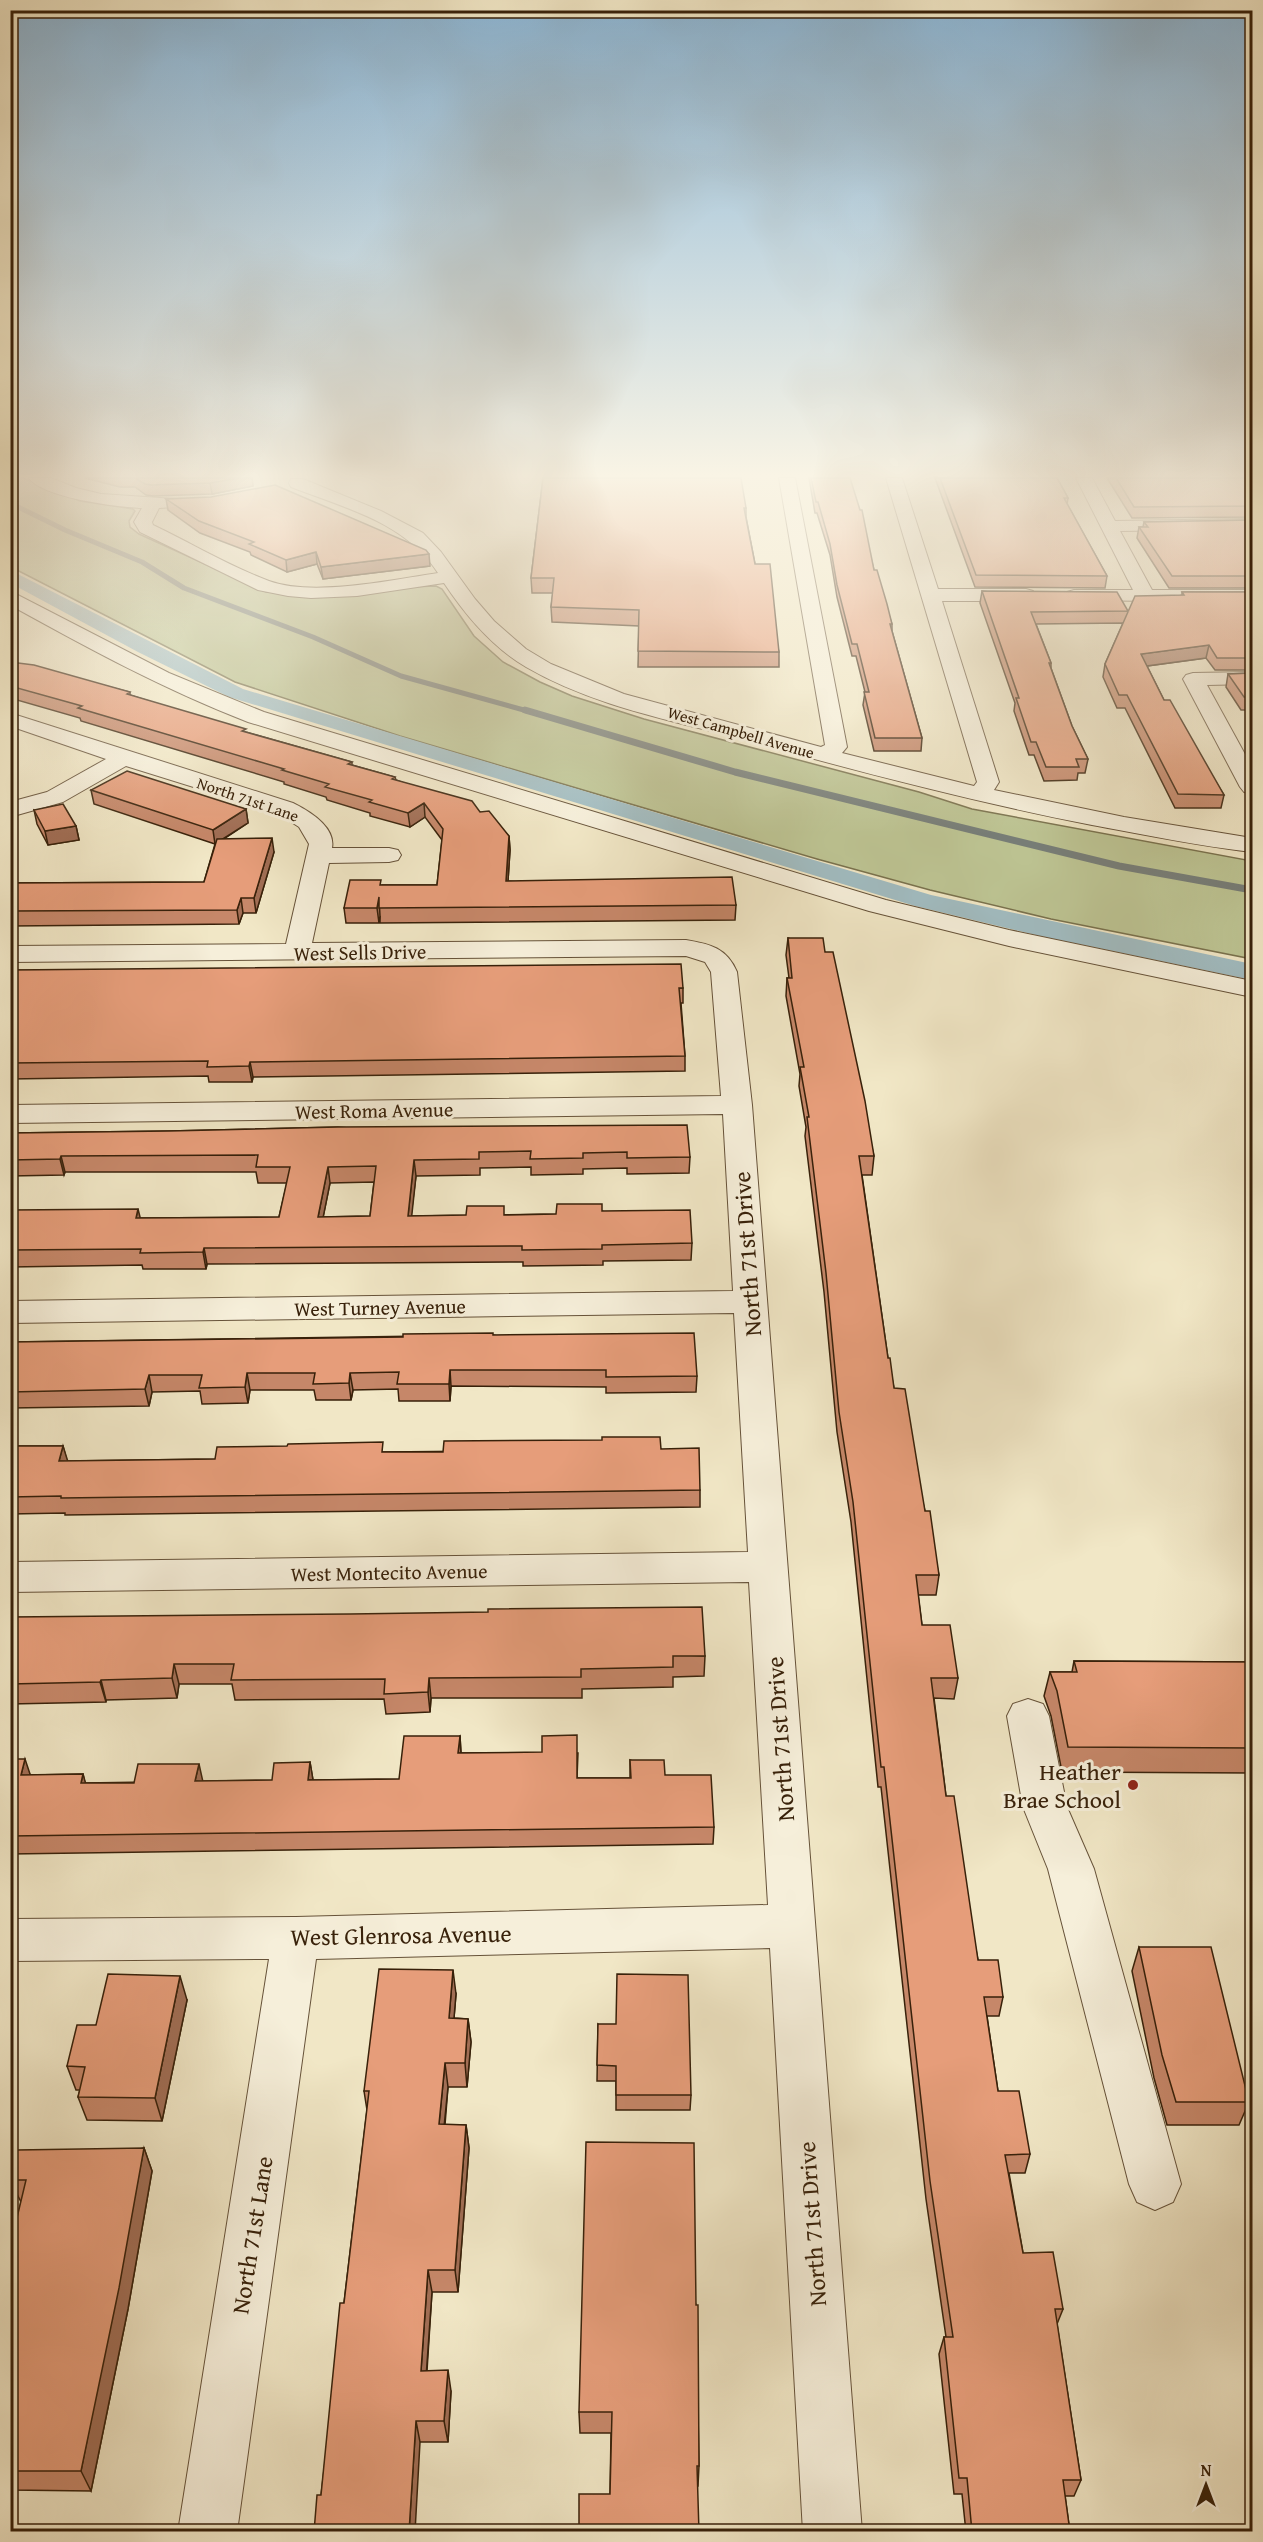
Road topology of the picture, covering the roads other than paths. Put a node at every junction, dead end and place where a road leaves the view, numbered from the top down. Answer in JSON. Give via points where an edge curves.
{"nodes":[{"id":1,"x":10,"y":597,"type":"edge"},
{"id":2,"x":465,"y":597,"type":"edge"},
{"id":3,"x":809,"y":597,"type":"edge"},
{"id":4,"x":932,"y":597,"type":"edge"},
{"id":5,"x":1252,"y":678,"type":"edge"},
{"id":6,"x":10,"y":719,"type":"edge"},
{"id":7,"x":824,"y":756,"type":"junction"},
{"id":8,"x":124,"y":758,"type":"junction"},
{"id":9,"x":1252,"y":787,"type":"edge"},
{"id":10,"x":980,"y":795,"type":"junction"},
{"id":11,"x":10,"y":810,"type":"edge"},
{"id":12,"x":1252,"y":845,"type":"edge"},
{"id":13,"x":389,"y":855,"type":"dead end"},
{"id":14,"x":319,"y":856,"type":"junction"},
{"id":15,"x":297,"y":952,"type":"junction"},
{"id":16,"x":710,"y":952,"type":"joint"},
{"id":17,"x":10,"y":954,"type":"edge"},
{"id":18,"x":1252,"y":989,"type":"edge"},
{"id":19,"x":736,"y":1105,"type":"junction"},
{"id":20,"x":10,"y":1114,"type":"edge"},
{"id":21,"x":750,"y":1302,"type":"junction"},
{"id":22,"x":10,"y":1312,"type":"edge"},
{"id":23,"x":768,"y":1567,"type":"junction"},
{"id":24,"x":10,"y":1577,"type":"edge"},
{"id":25,"x":1028,"y":1716,"type":"dead end"},
{"id":26,"x":792,"y":1926,"type":"junction"},
{"id":27,"x":296,"y":1938,"type":"junction"},
{"id":28,"x":10,"y":1940,"type":"edge"},
{"id":29,"x":1155,"y":2184,"type":"dead end"},
{"id":30,"x":207,"y":2532,"type":"edge"},
{"id":31,"x":833,"y":2532,"type":"edge"}],
"edges":[{"from":1,"to":18,"type":"street","via":[[177,686],[256,717],[878,906]]},
{"from":2,"to":7,"type":"street","name":"West Campbell Avenue","via":[[488,628],[544,669],[605,694]]},
{"from":3,"to":7,"type":"street","via":[[836,747]]},
{"from":4,"to":10,"type":"street","via":[[988,782]]},
{"from":5,"to":9,"type":"street","via":[[1193,679]]},
{"from":6,"to":8,"type":"street","name":"North 71st Lane"},
{"from":7,"to":10,"type":"street","name":"West Campbell Avenue"},
{"from":8,"to":11,"type":"street","via":[[55,797]]},
{"from":8,"to":14,"type":"street","name":"North 71st Lane","via":[[285,808],[307,819],[317,830]]},
{"from":10,"to":12,"type":"street","name":"West Campbell Avenue"},
{"from":13,"to":14,"type":"street"},
{"from":14,"to":15,"type":"street","name":"North 71st Lane"},
{"from":15,"to":16,"type":"street","name":"West Sells Drive","via":[[686,948]]},
{"from":15,"to":17,"type":"street","name":"West Sells Drive"},
{"from":16,"to":19,"type":"street","name":"North 71st Drive","via":[[720,961],[724,972]]},
{"from":19,"to":20,"type":"street","name":"West Roma Avenue"},
{"from":19,"to":21,"type":"street","name":"North 71st Drive"},
{"from":21,"to":22,"type":"street","name":"West Turney Avenue"},
{"from":21,"to":23,"type":"street","name":"North 71st Drive"},
{"from":23,"to":24,"type":"street","name":"West Montecito Avenue"},
{"from":23,"to":26,"type":"street","name":"North 71st Drive"},
{"from":25,"to":29,"type":"street","via":[[1045,1807],[1071,1869]]},
{"from":26,"to":27,"type":"street","name":"West Glenrosa Avenue"},
{"from":26,"to":31,"type":"street","name":"North 71st Drive"},
{"from":27,"to":28,"type":"street","name":"West Glenrosa Avenue"},
{"from":27,"to":30,"type":"street","name":"North 71st Lane"}]}
